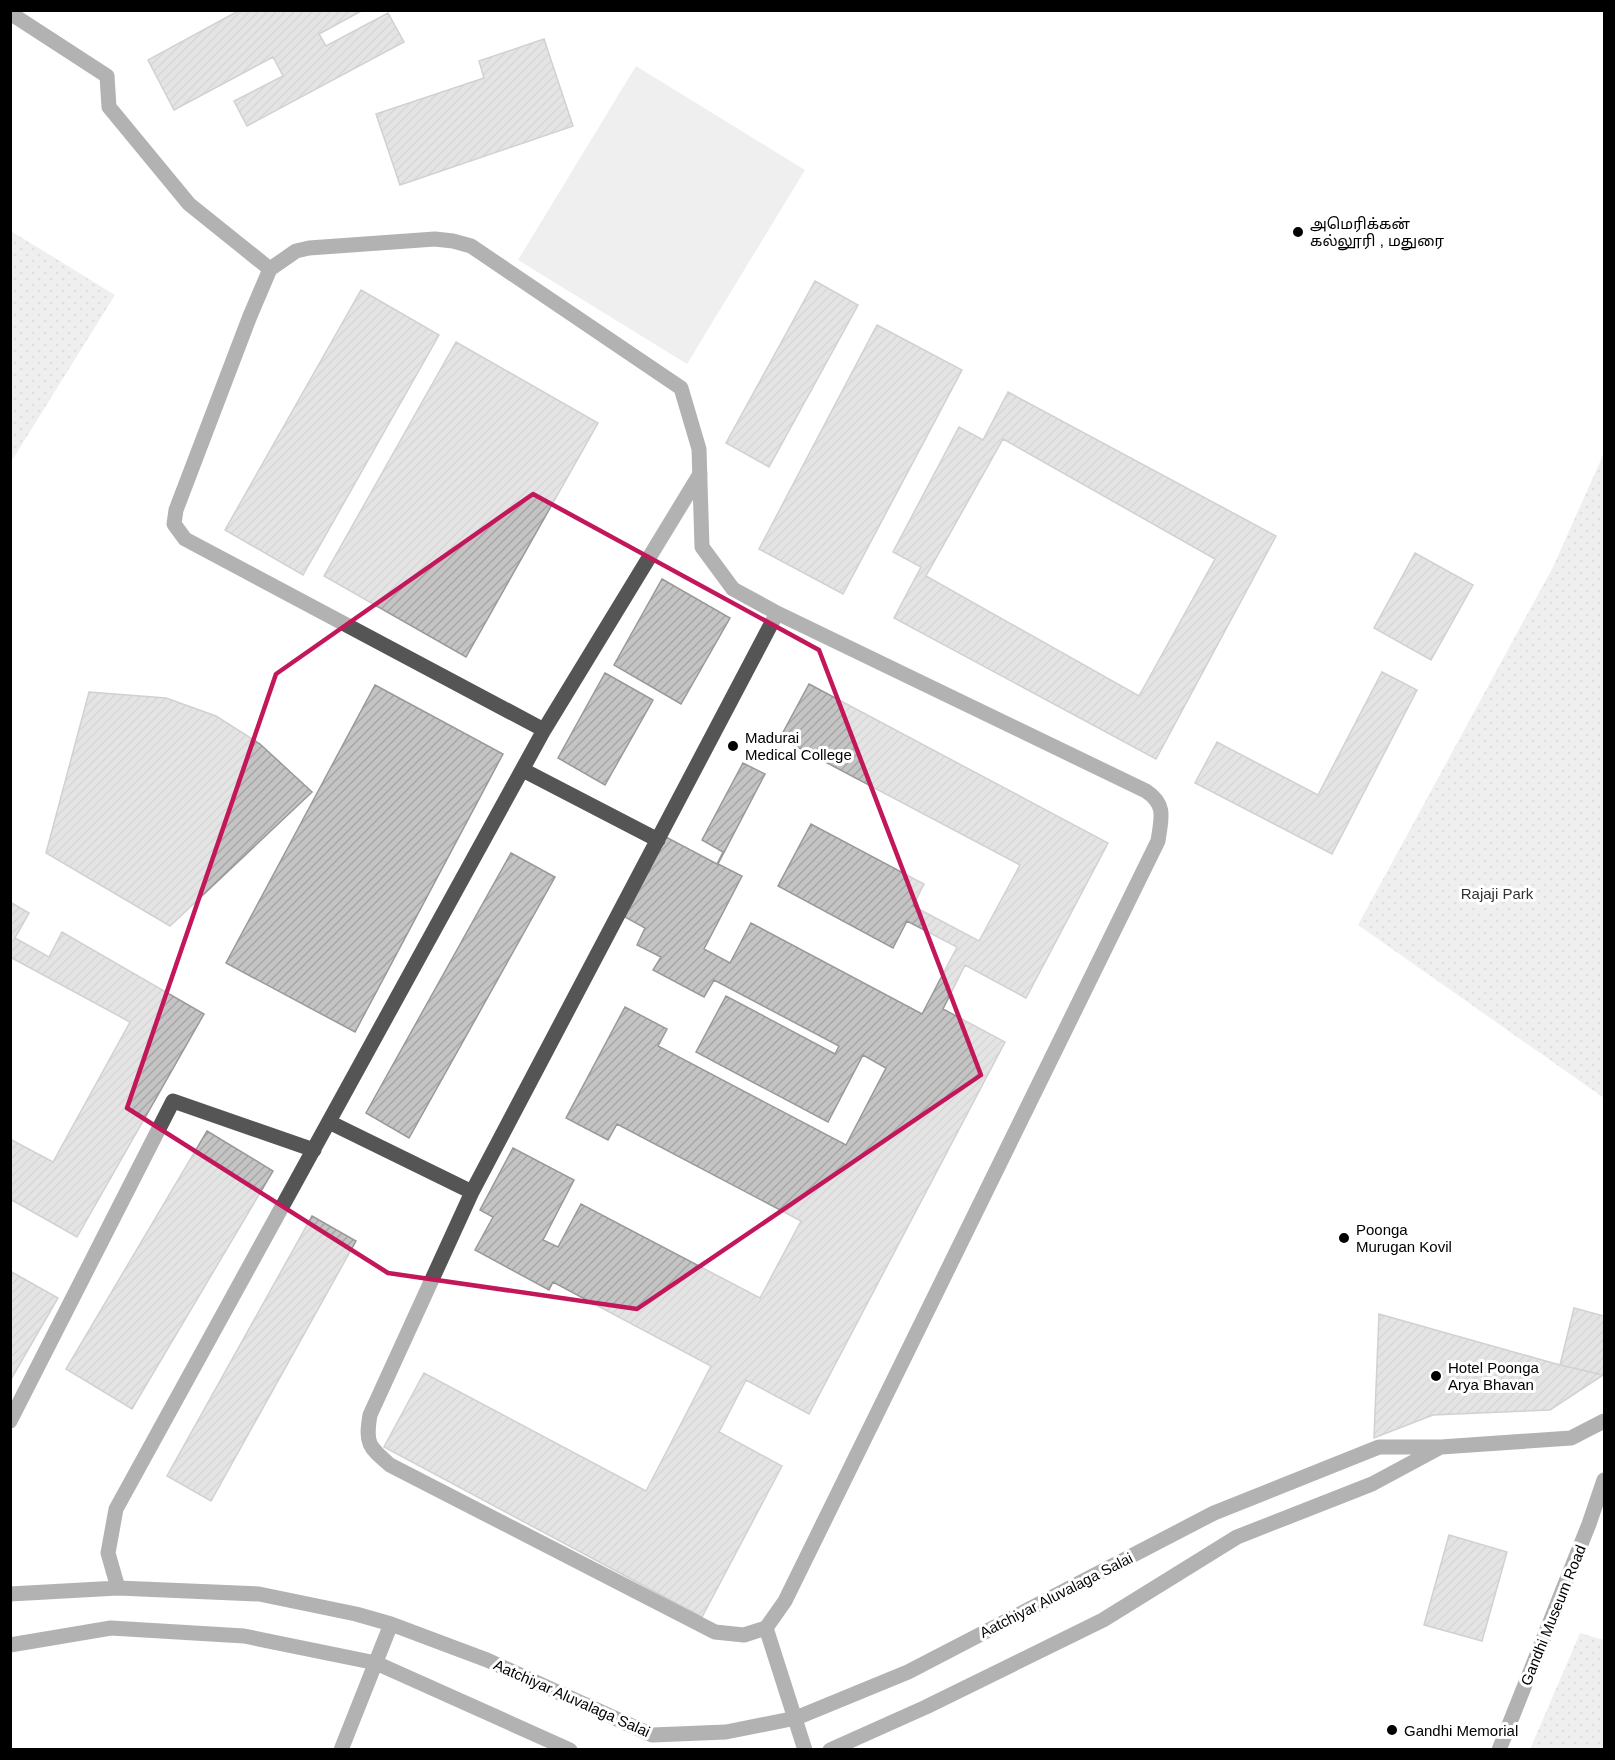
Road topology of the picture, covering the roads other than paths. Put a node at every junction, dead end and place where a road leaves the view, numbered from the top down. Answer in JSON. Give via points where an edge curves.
{"nodes":[{"id":1,"x":10,"y":14,"type":"edge"},
{"id":2,"x":270,"y":269,"type":"junction"},
{"id":3,"x":700,"y":474,"type":"junction"},
{"id":4,"x":777,"y":613,"type":"junction"},
{"id":5,"x":544,"y":730,"type":"junction"},
{"id":6,"x":523,"y":770,"type":"junction"},
{"id":7,"x":658,"y":840,"type":"junction"},
{"id":8,"x":329,"y":1122,"type":"junction"},
{"id":9,"x":314,"y":1150,"type":"junction"},
{"id":10,"x":472,"y":1192,"type":"junction"},
{"id":11,"x":10,"y":1420,"type":"edge"},
{"id":12,"x":1605,"y":1421,"type":"edge"},
{"id":13,"x":1441,"y":1447,"type":"junction"},
{"id":14,"x":1605,"y":1480,"type":"edge"},
{"id":15,"x":118,"y":1588,"type":"junction"},
{"id":16,"x":10,"y":1594,"type":"edge"},
{"id":17,"x":391,"y":1624,"type":"junction"},
{"id":18,"x":766,"y":1628,"type":"junction"},
{"id":19,"x":10,"y":1644,"type":"edge"},
{"id":20,"x":376,"y":1663,"type":"junction"},
{"id":21,"x":796,"y":1718,"type":"junction"},
{"id":22,"x":341,"y":1749,"type":"edge"},
{"id":23,"x":570,"y":1749,"type":"edge"},
{"id":24,"x":805,"y":1749,"type":"edge"},
{"id":25,"x":830,"y":1749,"type":"edge"},
{"id":26,"x":1499,"y":1749,"type":"edge"}],
"edges":[{"from":1,"to":2,"type":"street","via":[[107,76],[109,108],[189,204]]},
{"from":2,"to":3,"type":"street","via":[[296,251],[309,248],[435,239],[471,246],[681,388],[699,449]]},
{"from":2,"to":5,"type":"street","via":[[180,499],[174,524],[185,539]]},
{"from":3,"to":4,"type":"street","via":[[702,547],[733,589]]},
{"from":3,"to":5,"type":"street"},
{"from":4,"to":7,"type":"street"},
{"from":4,"to":18,"type":"street","via":[[1146,791],[1157,798],[1162,812],[1158,841],[785,1601]]},
{"from":5,"to":6,"type":"street"},
{"from":6,"to":7,"type":"street"},
{"from":6,"to":8,"type":"street"},
{"from":7,"to":10,"type":"street"},
{"from":8,"to":9,"type":"street"},
{"from":8,"to":10,"type":"street"},
{"from":9,"to":11,"type":"street","via":[[173,1101]]},
{"from":9,"to":15,"type":"street","via":[[116,1509],[108,1553]]},
{"from":10,"to":18,"type":"street","via":[[369,1415],[367,1432],[372,1449],[390,1465],[715,1632],[744,1635]]},
{"from":12,"to":13,"type":"street","name":"Aatchiyar Aluvalaga Salai","via":[[1571,1437]]},
{"from":13,"to":21,"type":"street","name":"Aatchiyar Aluvalaga Salai","via":[[1379,1447],[1214,1513],[908,1672]]},
{"from":13,"to":25,"type":"street","name":"Aatchiyar Aluvalaga Salai","via":[[1372,1484],[1237,1537],[1103,1620],[926,1707]]},
{"from":14,"to":26,"type":"street","name":"Gandhi Museum Road"},
{"from":15,"to":16,"type":"street","name":"Aatchiyar Aluvalaga Salai"},
{"from":15,"to":17,"type":"street","name":"Aatchiyar Aluvalaga Salai","via":[[259,1594]]},
{"from":17,"to":20,"type":"street"},
{"from":17,"to":21,"type":"street","name":"Aatchiyar Aluvalaga Salai","via":[[487,1660],[651,1735],[726,1732]]},
{"from":18,"to":21,"type":"street"},
{"from":19,"to":20,"type":"street","via":[[111,1628],[243,1636]]},
{"from":20,"to":22,"type":"street"},
{"from":20,"to":23,"type":"street"},
{"from":21,"to":24,"type":"street"}]}
